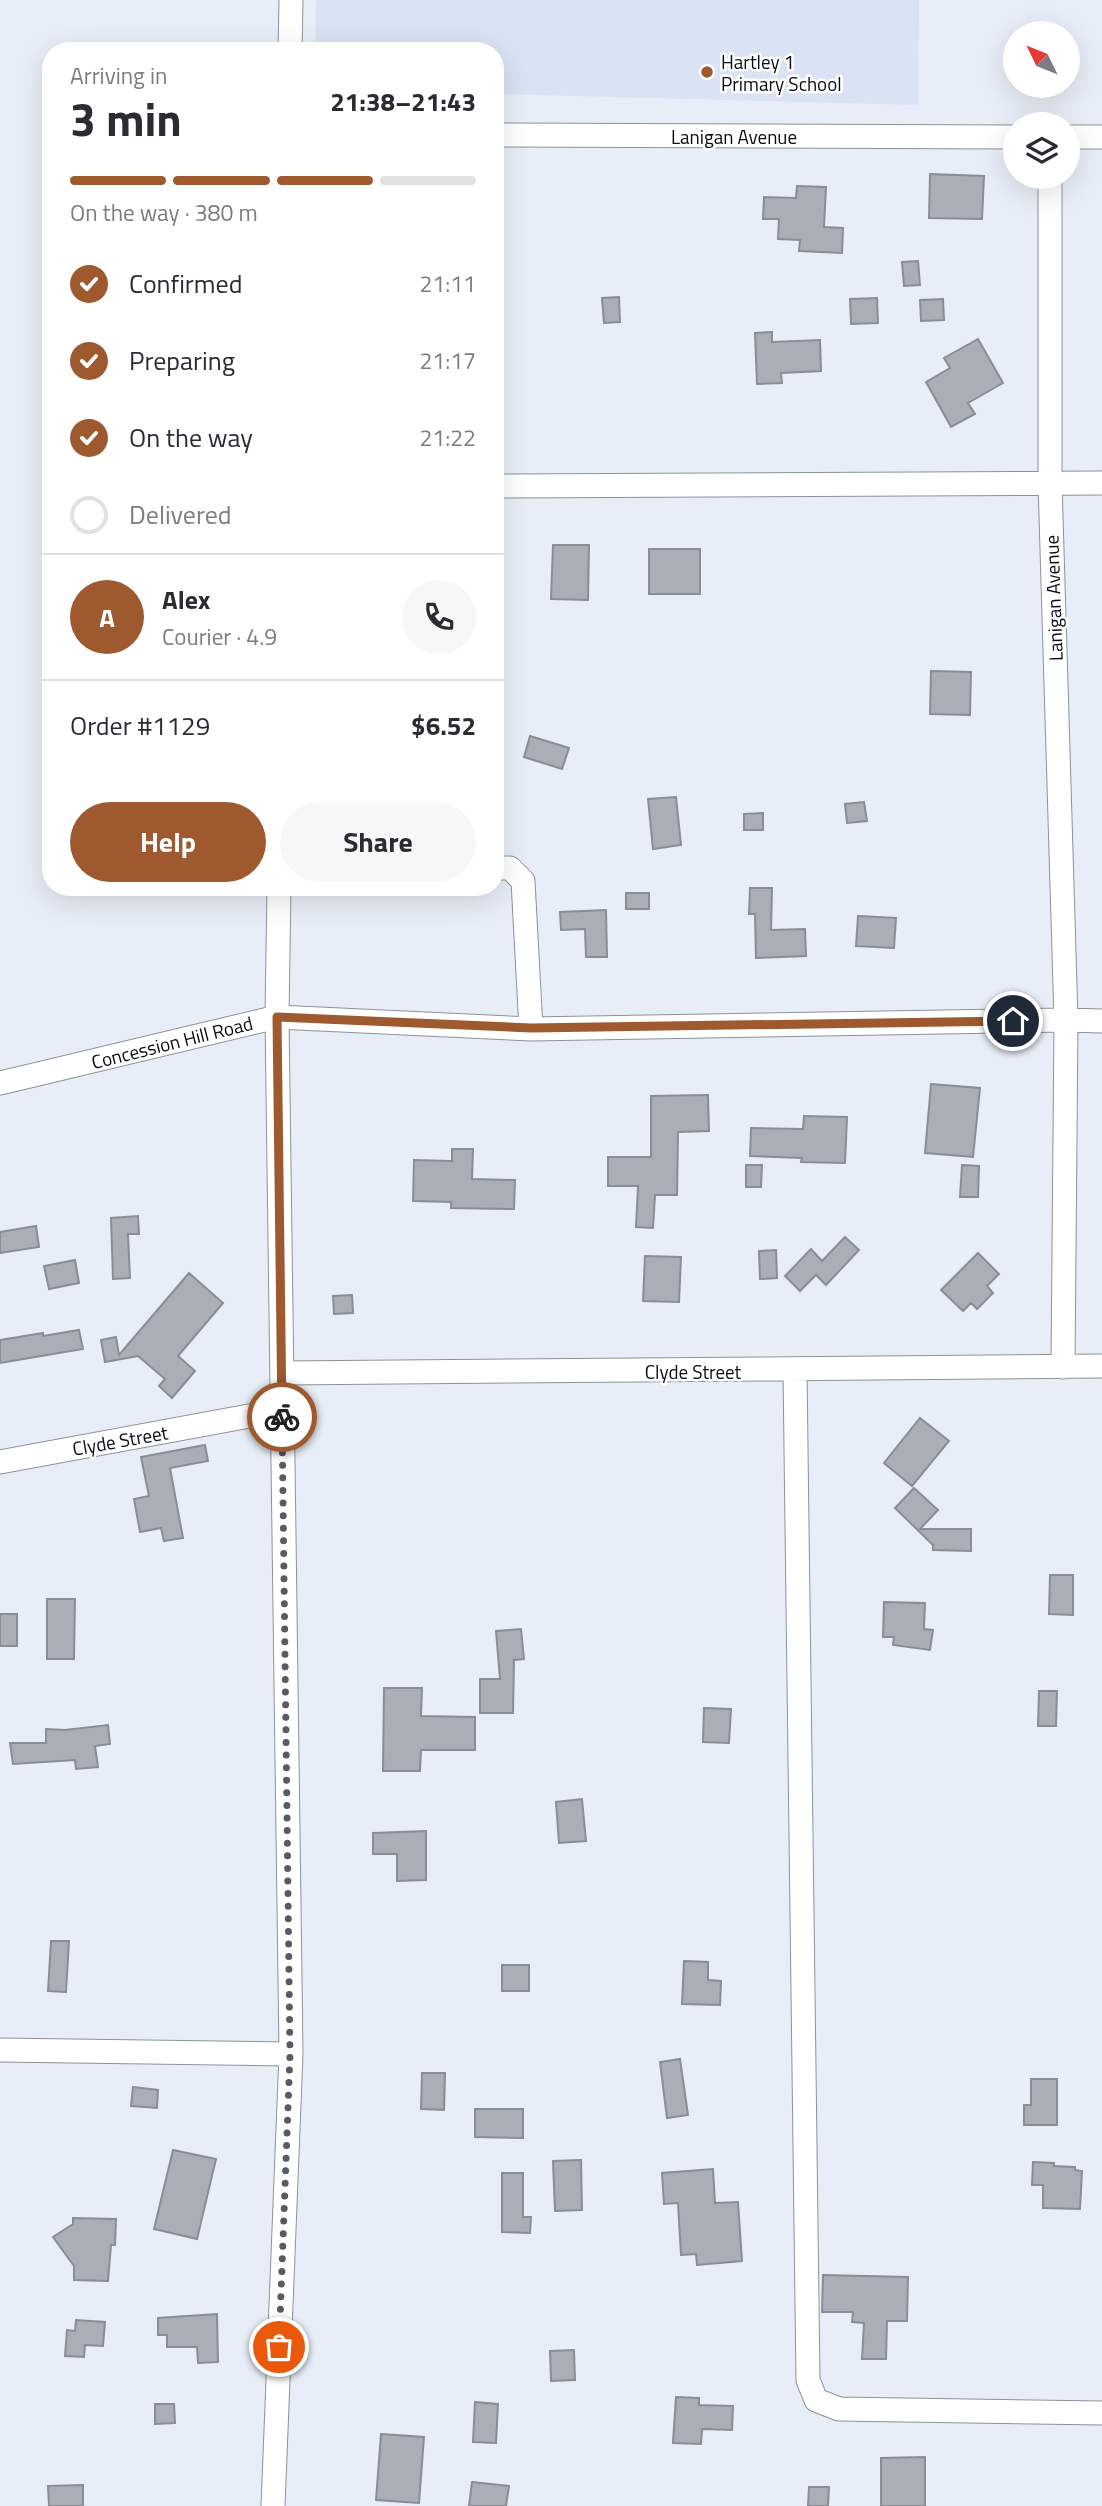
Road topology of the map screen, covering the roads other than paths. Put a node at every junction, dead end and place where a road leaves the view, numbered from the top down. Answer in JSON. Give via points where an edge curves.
{"nodes":[{"id":1,"x":291,"y":0,"type":"edge"},
{"id":2,"x":290,"y":42,"type":"edge"},
{"id":3,"x":504,"y":135,"type":"edge"},
{"id":4,"x":1003,"y":137,"type":"edge"},
{"id":5,"x":1080,"y":137,"type":"edge"},
{"id":6,"x":1102,"y":138,"type":"edge"},
{"id":7,"x":1050,"y":189,"type":"edge"},
{"id":8,"x":1050,"y":482,"type":"junction"},
{"id":9,"x":1102,"y":483,"type":"edge"},
{"id":10,"x":504,"y":486,"type":"edge"},
{"id":11,"x":504,"y":868,"type":"edge"},
{"id":12,"x":279,"y":896,"type":"edge"},
{"id":13,"x":277,"y":1017,"type":"junction"},
{"id":14,"x":1066,"y":1020,"type":"junction"},
{"id":15,"x":1102,"y":1021,"type":"edge"},
{"id":16,"x":531,"y":1028,"type":"junction"},
{"id":17,"x":0,"y":1083,"type":"edge"},
{"id":18,"x":1102,"y":1366,"type":"edge"},
{"id":19,"x":1063,"y":1367,"type":"junction"},
{"id":20,"x":795,"y":1370,"type":"junction"},
{"id":21,"x":283,"y":1373,"type":"junction"},
{"id":22,"x":282,"y":1410,"type":"junction"},
{"id":23,"x":0,"y":1462,"type":"edge"},
{"id":24,"x":0,"y":2050,"type":"edge"},
{"id":25,"x":290,"y":2054,"type":"junction"},
{"id":26,"x":1102,"y":2413,"type":"edge"},
{"id":27,"x":273,"y":2506,"type":"edge"}],
"edges":[{"from":1,"to":2,"type":"street"},
{"from":3,"to":4,"type":"street","name":"Lanigan Avenue"},
{"from":5,"to":6,"type":"street"},
{"from":7,"to":8,"type":"street","name":"Lanigan Avenue"},
{"from":8,"to":9,"type":"street"},
{"from":8,"to":10,"type":"street"},
{"from":8,"to":14,"type":"street","name":"Lanigan Avenue"},
{"from":11,"to":16,"type":"street","via":[[523,881]]},
{"from":12,"to":13,"type":"street"},
{"from":13,"to":16,"type":"street","name":"Concession Hill Road"},
{"from":13,"to":17,"type":"street","name":"Concession Hill Road"},
{"from":13,"to":21,"type":"street"},
{"from":14,"to":15,"type":"street","name":"Concession Hill Road"},
{"from":14,"to":16,"type":"street","name":"Concession Hill Road"},
{"from":14,"to":19,"type":"street","name":"Lanigan Avenue"},
{"from":18,"to":19,"type":"street","name":"Clyde Street"},
{"from":19,"to":20,"type":"street","name":"Clyde Street"},
{"from":20,"to":21,"type":"street","name":"Clyde Street"},
{"from":20,"to":26,"type":"street","via":[[808,2380],[816,2400],[839,2409]]},
{"from":21,"to":22,"type":"street"},
{"from":22,"to":23,"type":"street","name":"Clyde Street"},
{"from":22,"to":25,"type":"street"},
{"from":24,"to":25,"type":"street"},
{"from":25,"to":27,"type":"street"}]}
